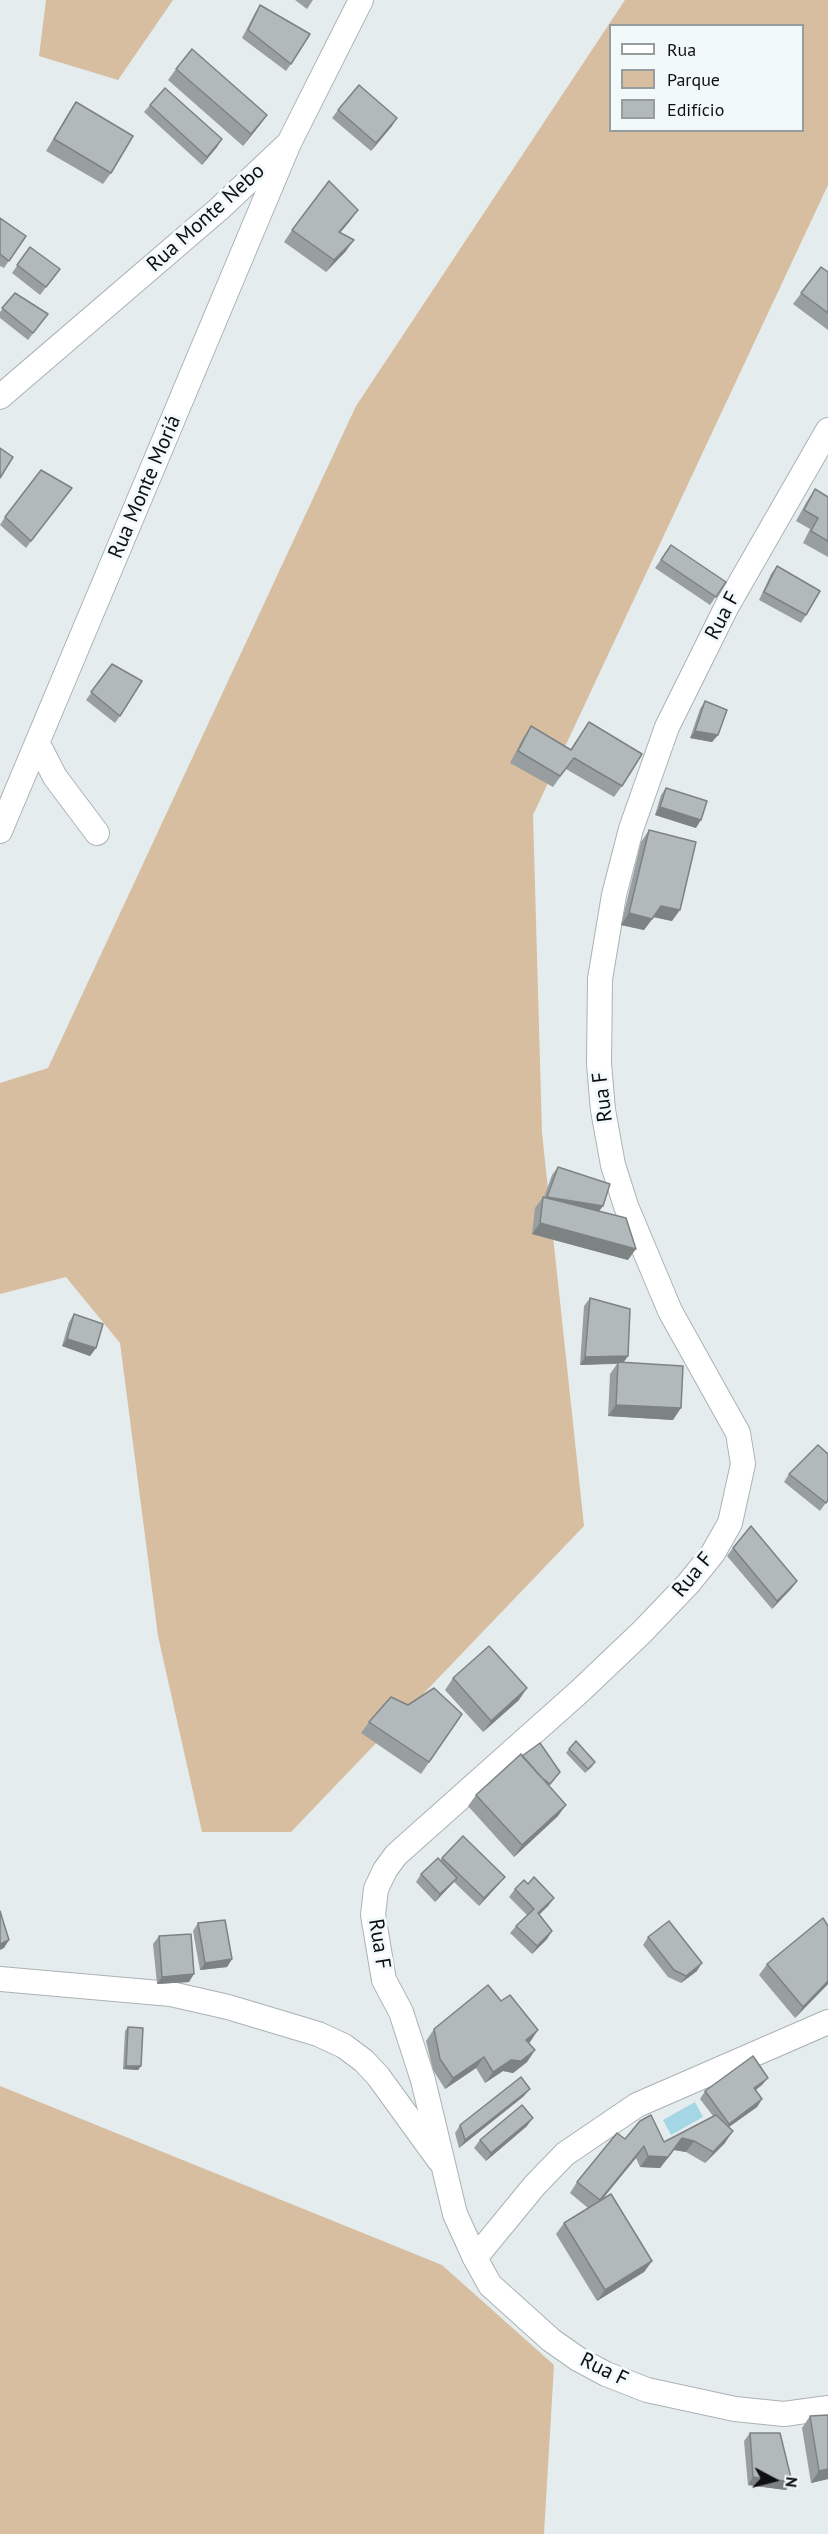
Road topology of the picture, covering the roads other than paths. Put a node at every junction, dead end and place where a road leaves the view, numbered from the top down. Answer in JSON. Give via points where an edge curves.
{"nodes":[{"id":1,"x":361,"y":0,"type":"edge"},
{"id":2,"x":289,"y":143,"type":"junction"},
{"id":3,"x":0,"y":397,"type":"edge"},
{"id":4,"x":828,"y":430,"type":"edge"},
{"id":5,"x":38,"y":744,"type":"junction"},
{"id":6,"x":0,"y":831,"type":"edge"},
{"id":7,"x":97,"y":833,"type":"dead end"},
{"id":8,"x":0,"y":1978,"type":"edge"},
{"id":9,"x":828,"y":2022,"type":"edge"},
{"id":10,"x":446,"y":2170,"type":"junction"},
{"id":11,"x":475,"y":2258,"type":"junction"},
{"id":12,"x":828,"y":2408,"type":"edge"}],
"edges":[{"from":1,"to":2,"type":"street","name":"Rua Monte Nebo"},
{"from":2,"to":3,"type":"street","name":"Rua Monte Nebo","via":[[219,209]]},
{"from":2,"to":5,"type":"street","name":"Rua Monte Moriá"},
{"from":4,"to":10,"type":"street","name":"Rua F","via":[[727,606],[667,727],[631,829],[614,895],[600,979],[599,1064],[613,1165],[642,1248],[670,1311],[738,1433],[743,1464],[738,1495],[730,1523],[713,1553],[680,1592],[580,1691],[396,1855],[376,1889],[373,1915],[384,1980],[401,2012]]},
{"from":5,"to":6,"type":"street","name":"Rua Monte Moriá"},
{"from":5,"to":7,"type":"street","via":[[55,777]]},
{"from":8,"to":10,"type":"street","via":[[171,1994],[318,2034],[364,2061]]},
{"from":9,"to":11,"type":"street","via":[[637,2105],[565,2154]]},
{"from":10,"to":11,"type":"street","name":"Rua F","via":[[455,2214]]},
{"from":11,"to":12,"type":"street","name":"Rua F","via":[[490,2285],[524,2317],[578,2359],[606,2374],[647,2390],[735,2409],[784,2414]]}]}
